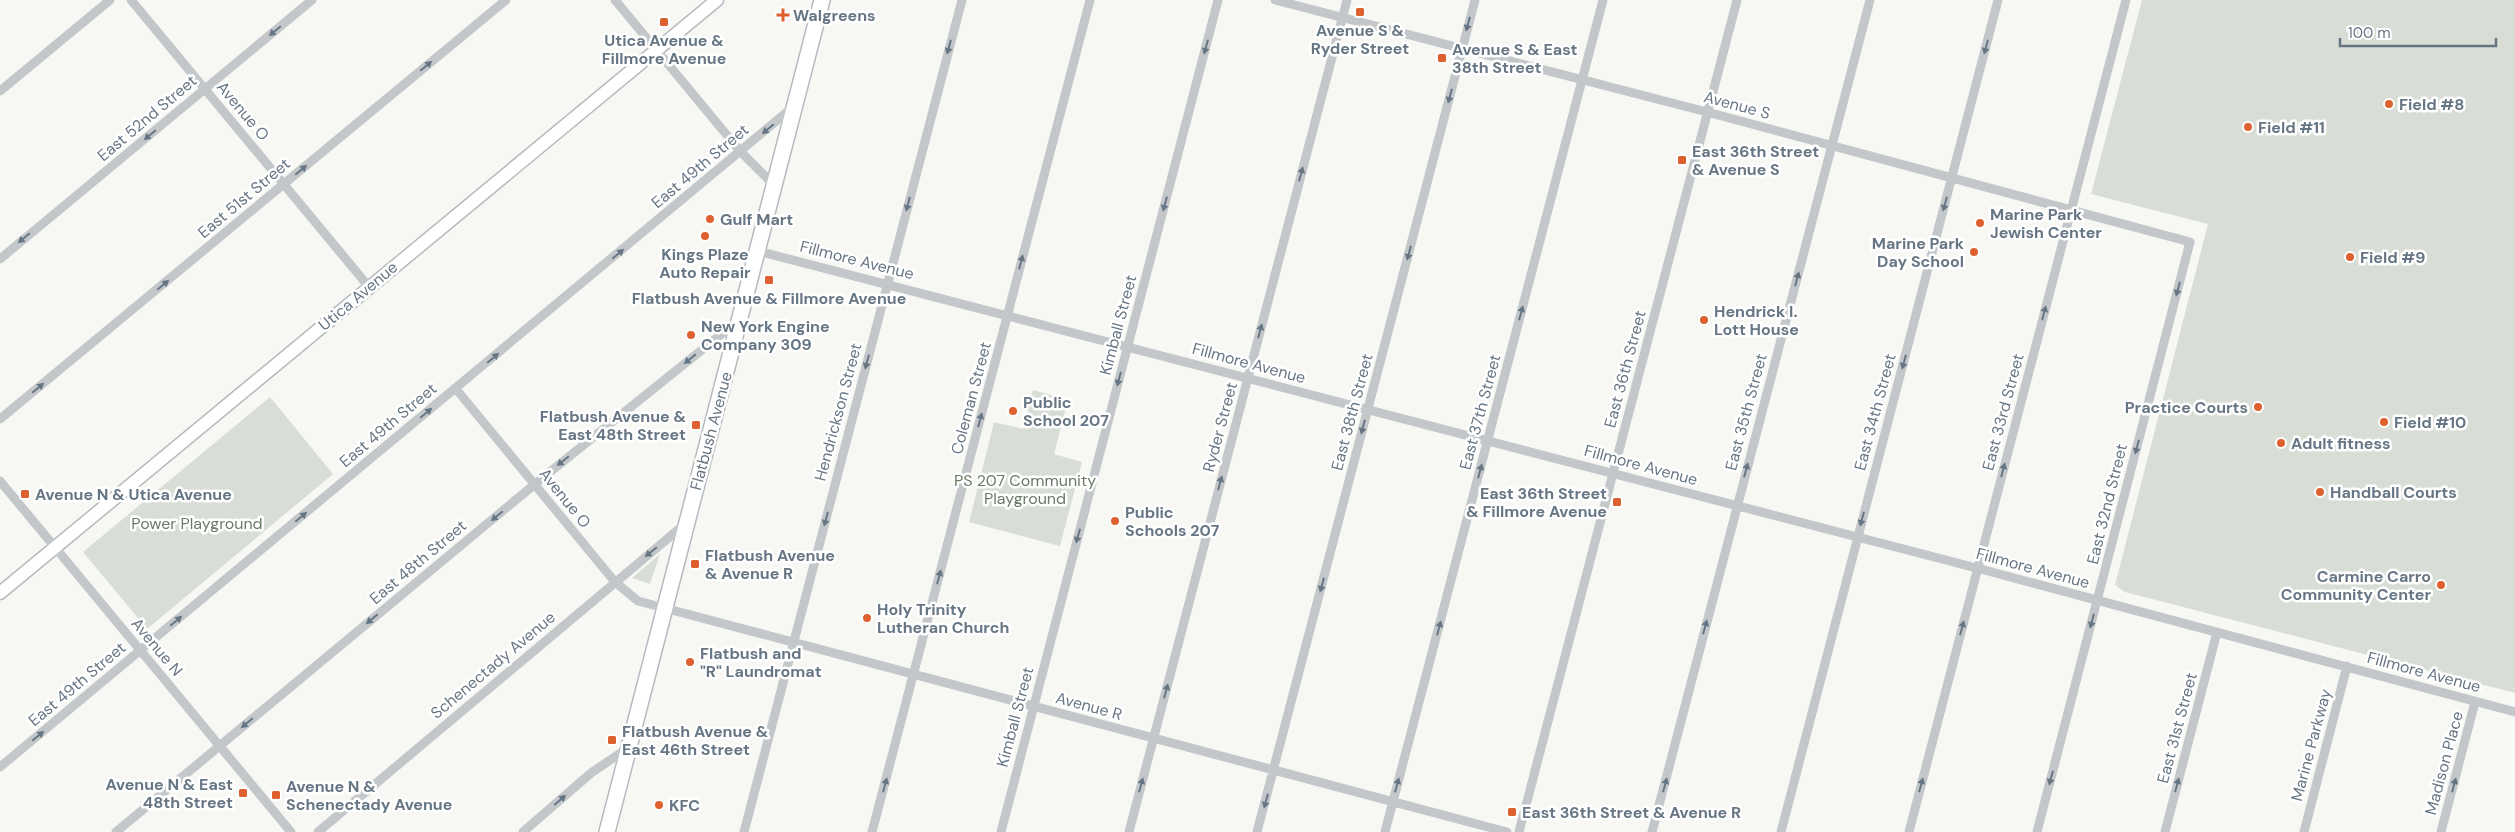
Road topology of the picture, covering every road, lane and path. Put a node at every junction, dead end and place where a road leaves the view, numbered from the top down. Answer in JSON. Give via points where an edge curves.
{"nodes":[{"id":1,"x":110,"y":0,"type":"edge"},
{"id":2,"x":131,"y":0,"type":"edge"},
{"id":3,"x":312,"y":0,"type":"edge"},
{"id":4,"x":506,"y":0,"type":"edge"},
{"id":5,"x":615,"y":0,"type":"edge"},
{"id":6,"x":717,"y":0,"type":"edge"},
{"id":7,"x":822,"y":0,"type":"edge"},
{"id":8,"x":962,"y":0,"type":"edge"},
{"id":9,"x":1090,"y":0,"type":"edge"},
{"id":10,"x":1218,"y":0,"type":"edge"},
{"id":11,"x":1275,"y":0,"type":"edge"},
{"id":12,"x":1346,"y":0,"type":"edge"},
{"id":13,"x":1475,"y":0,"type":"edge"},
{"id":14,"x":1603,"y":0,"type":"edge"},
{"id":15,"x":1737,"y":0,"type":"edge"},
{"id":16,"x":1870,"y":0,"type":"edge"},
{"id":17,"x":1998,"y":0,"type":"edge"},
{"id":18,"x":2126,"y":0,"type":"edge"},
{"id":19,"x":1342,"y":18,"type":"junction"},
{"id":20,"x":656,"y":49,"type":"junction"},
{"id":21,"x":1462,"y":49,"type":"junction"},
{"id":22,"x":1582,"y":80,"type":"junction"},
{"id":23,"x":205,"y":89,"type":"junction"},
{"id":24,"x":0,"y":91,"type":"edge"},
{"id":25,"x":795,"y":106,"type":"junction"},
{"id":26,"x":1707,"y":112,"type":"junction"},
{"id":27,"x":1832,"y":146,"type":"junction"},
{"id":28,"x":740,"y":151,"type":"junction"},
{"id":29,"x":1952,"y":179,"type":"junction"},
{"id":30,"x":284,"y":184,"type":"junction"},
{"id":31,"x":775,"y":186,"type":"junction"},
{"id":32,"x":2071,"y":210,"type":"junction"},
{"id":33,"x":2190,"y":242,"type":"joint"},
{"id":34,"x":758,"y":251,"type":"junction"},
{"id":35,"x":0,"y":259,"type":"edge"},
{"id":36,"x":888,"y":284,"type":"junction"},
{"id":37,"x":369,"y":287,"type":"junction"},
{"id":38,"x":1008,"y":315,"type":"junction"},
{"id":39,"x":742,"y":318,"type":"junction"},
{"id":40,"x":1128,"y":346,"type":"junction"},
{"id":41,"x":1248,"y":378,"type":"junction"},
{"id":42,"x":456,"y":389,"type":"junction"},
{"id":43,"x":1368,"y":410,"type":"junction"},
{"id":44,"x":0,"y":420,"type":"edge"},
{"id":45,"x":1488,"y":441,"type":"junction"},
{"id":46,"x":1613,"y":474,"type":"junction"},
{"id":47,"x":0,"y":481,"type":"edge"},
{"id":48,"x":535,"y":484,"type":"junction"},
{"id":49,"x":1737,"y":506,"type":"junction"},
{"id":50,"x":688,"y":522,"type":"junction"},
{"id":51,"x":1857,"y":538,"type":"junction"},
{"id":52,"x":56,"y":548,"type":"junction"},
{"id":53,"x":1978,"y":569,"type":"junction"},
{"id":54,"x":614,"y":582,"type":"junction"},
{"id":55,"x":0,"y":593,"type":"edge"},
{"id":56,"x":2098,"y":600,"type":"junction"},
{"id":57,"x":664,"y":609,"type":"junction"},
{"id":58,"x":2217,"y":632,"type":"junction"},
{"id":59,"x":793,"y":644,"type":"junction"},
{"id":60,"x":140,"y":650,"type":"junction"},
{"id":61,"x":2347,"y":666,"type":"junction"},
{"id":62,"x":913,"y":675,"type":"junction"},
{"id":63,"x":2476,"y":702,"type":"junction"},
{"id":64,"x":1034,"y":707,"type":"junction"},
{"id":65,"x":2515,"y":712,"type":"edge"},
{"id":66,"x":1154,"y":738,"type":"junction"},
{"id":67,"x":220,"y":746,"type":"junction"},
{"id":68,"x":628,"y":748,"type":"junction"},
{"id":69,"x":0,"y":767,"type":"edge"},
{"id":70,"x":1274,"y":770,"type":"junction"},
{"id":71,"x":1393,"y":802,"type":"junction"},
{"id":72,"x":116,"y":832,"type":"edge"},
{"id":73,"x":291,"y":832,"type":"edge"},
{"id":74,"x":318,"y":832,"type":"edge"},
{"id":75,"x":523,"y":832,"type":"edge"},
{"id":76,"x":607,"y":832,"type":"edge"},
{"id":77,"x":744,"y":832,"type":"edge"},
{"id":78,"x":872,"y":832,"type":"edge"},
{"id":79,"x":1001,"y":832,"type":"edge"},
{"id":80,"x":1129,"y":832,"type":"edge"},
{"id":81,"x":1257,"y":832,"type":"edge"},
{"id":82,"x":1385,"y":832,"type":"edge"},
{"id":83,"x":1507,"y":832,"type":"edge"},
{"id":84,"x":1519,"y":832,"type":"edge"},
{"id":85,"x":1652,"y":832,"type":"edge"},
{"id":86,"x":1780,"y":832,"type":"edge"},
{"id":87,"x":1909,"y":832,"type":"edge"},
{"id":88,"x":2037,"y":832,"type":"edge"},
{"id":89,"x":2165,"y":832,"type":"edge"},
{"id":90,"x":2304,"y":832,"type":"edge"},
{"id":91,"x":2441,"y":832,"type":"edge"}],
"edges":[{"from":1,"to":24,"type":"street"},
{"from":2,"to":23,"type":"street","name":"Avenue O"},
{"from":3,"to":23,"type":"street","name":"East 52nd Street","one_way":true},
{"from":30,"to":4,"type":"street","name":"East 51st Street","one_way":true},
{"from":5,"to":20,"type":"street"},
{"from":6,"to":20,"type":"main road","name":"Utica Avenue"},
{"from":7,"to":25,"type":"main road","name":"Flatbush Avenue"},
{"from":8,"to":36,"type":"street","name":"Hendrickson Street","one_way":true},
{"from":38,"to":9,"type":"street","name":"Coleman Street","one_way":true},
{"from":10,"to":40,"type":"street","name":"Kimball Street","one_way":true},
{"from":11,"to":19,"type":"street","name":"Avenue S"},
{"from":12,"to":19,"type":"street","name":"Ryder Street"},
{"from":13,"to":21,"type":"street","name":"East 38th Street","one_way":true},
{"from":14,"to":22,"type":"street","name":"East 37th Street"},
{"from":15,"to":26,"type":"street","name":"East 36th Street"},
{"from":16,"to":27,"type":"street","name":"East 35th Street"},
{"from":17,"to":29,"type":"street","name":"East 34th Street","one_way":true},
{"from":18,"to":32,"type":"street","name":"East 33rd Street"},
{"from":19,"to":21,"type":"street","name":"Avenue S"},
{"from":41,"to":19,"type":"street","name":"Ryder Street","one_way":true},
{"from":20,"to":28,"type":"street"},
{"from":20,"to":37,"type":"main road","name":"Utica Avenue"},
{"from":21,"to":22,"type":"street","name":"Avenue S"},
{"from":21,"to":43,"type":"street","name":"East 38th Street","one_way":true},
{"from":22,"to":26,"type":"street","name":"Avenue S"},
{"from":45,"to":22,"type":"street","name":"East 37th Street","one_way":true},
{"from":23,"to":30,"type":"street","name":"Avenue O"},
{"from":23,"to":35,"type":"street","name":"East 52nd Street","one_way":true},
{"from":25,"to":28,"type":"street","name":"East 49th Street","one_way":true},
{"from":25,"to":31,"type":"main road","name":"Flatbush Avenue"},
{"from":26,"to":27,"type":"street","name":"Avenue S"},
{"from":26,"to":46,"type":"street","name":"East 36th Street"},
{"from":27,"to":29,"type":"street","name":"Avenue S"},
{"from":49,"to":27,"type":"street","name":"East 35th Street","one_way":true},
{"from":28,"to":31,"type":"street"},
{"from":42,"to":28,"type":"street","name":"East 49th Street","one_way":true},
{"from":29,"to":32,"type":"street","name":"Avenue S"},
{"from":29,"to":51,"type":"street","name":"East 34th Street","one_way":true},
{"from":30,"to":37,"type":"street","name":"Avenue O"},
{"from":44,"to":30,"type":"street","name":"East 51st Street","one_way":true},
{"from":31,"to":34,"type":"main road","name":"Flatbush Avenue"},
{"from":32,"to":33,"type":"street","name":"Avenue S"},
{"from":53,"to":32,"type":"street","name":"East 33rd Street","one_way":true},
{"from":33,"to":56,"type":"street","name":"East 32nd Street","one_way":true},
{"from":34,"to":36,"type":"street","name":"Fillmore Avenue"},
{"from":34,"to":39,"type":"main road","name":"Flatbush Avenue"},
{"from":36,"to":38,"type":"street","name":"Fillmore Avenue"},
{"from":36,"to":59,"type":"street","name":"Hendrickson Street","one_way":true},
{"from":37,"to":52,"type":"main road","name":"Utica Avenue"},
{"from":38,"to":40,"type":"street","name":"Fillmore Avenue"},
{"from":62,"to":38,"type":"street","name":"Coleman Street","one_way":true},
{"from":39,"to":48,"type":"street","name":"East 48th Street","one_way":true},
{"from":39,"to":50,"type":"main road","name":"Flatbush Avenue"},
{"from":40,"to":41,"type":"street","name":"Fillmore Avenue"},
{"from":40,"to":64,"type":"street","name":"Kimball Street","one_way":true},
{"from":41,"to":43,"type":"street","name":"Fillmore Avenue"},
{"from":66,"to":41,"type":"street","name":"Ryder Street","one_way":true},
{"from":42,"to":48,"type":"street","name":"Avenue O"},
{"from":60,"to":42,"type":"street","name":"East 49th Street","one_way":true},
{"from":43,"to":45,"type":"street","name":"Fillmore Avenue"},
{"from":43,"to":70,"type":"street","name":"East 38th Street","one_way":true},
{"from":45,"to":46,"type":"street","name":"Fillmore Avenue"},
{"from":71,"to":45,"type":"street","name":"East 37th Street","one_way":true},
{"from":46,"to":49,"type":"street","name":"Fillmore Avenue"},
{"from":46,"to":84,"type":"street","name":"East 36th Street"},
{"from":47,"to":52,"type":"street","name":"Avenue N"},
{"from":48,"to":54,"type":"street","name":"Avenue O"},
{"from":48,"to":67,"type":"street","name":"East 48th Street","one_way":true},
{"from":49,"to":51,"type":"street","name":"Fillmore Avenue"},
{"from":85,"to":49,"type":"street","name":"East 35th Street","one_way":true},
{"from":50,"to":54,"type":"street","name":"Schenectady Avenue","one_way":true},
{"from":50,"to":57,"type":"main road","name":"Flatbush Avenue"},
{"from":51,"to":53,"type":"street","name":"Fillmore Avenue"},
{"from":51,"to":86,"type":"street","name":"East 34th Street"},
{"from":52,"to":55,"type":"main road","name":"Utica Avenue"},
{"from":52,"to":60,"type":"street","name":"Avenue N"},
{"from":53,"to":56,"type":"street","name":"Fillmore Avenue"},
{"from":87,"to":53,"type":"street","name":"East 33rd Street","one_way":true},
{"from":54,"to":57,"type":"street","name":"Avenue O","via":[[638,601]]},
{"from":54,"to":74,"type":"street","name":"Schenectady Avenue"},
{"from":56,"to":58,"type":"street","name":"Fillmore Avenue"},
{"from":56,"to":88,"type":"street","name":"East 32nd Street","one_way":true},
{"from":57,"to":59,"type":"street","name":"Avenue R"},
{"from":57,"to":68,"type":"main road","name":"Flatbush Avenue"},
{"from":58,"to":61,"type":"street","name":"Fillmore Avenue"},
{"from":89,"to":58,"type":"street","name":"East 31st Street","one_way":true},
{"from":59,"to":62,"type":"street","name":"Avenue R"},
{"from":59,"to":77,"type":"street","name":"Hendrickson Street"},
{"from":60,"to":67,"type":"street","name":"Avenue N"},
{"from":69,"to":60,"type":"street","name":"East 49th Street","one_way":true},
{"from":61,"to":63,"type":"street","name":"Fillmore Avenue"},
{"from":61,"to":90,"type":"street","name":"Marine Parkway"},
{"from":62,"to":64,"type":"street","name":"Avenue R"},
{"from":78,"to":62,"type":"street","name":"Coleman Street","one_way":true},
{"from":63,"to":65,"type":"street","name":"Fillmore Avenue"},
{"from":91,"to":63,"type":"street","name":"Madison Place","one_way":true},
{"from":64,"to":66,"type":"street","name":"Avenue R"},
{"from":64,"to":79,"type":"street","name":"Kimball Street"},
{"from":66,"to":70,"type":"street","name":"Avenue R"},
{"from":80,"to":66,"type":"street","name":"Ryder Street","one_way":true},
{"from":67,"to":72,"type":"street","name":"East 48th Street"},
{"from":67,"to":73,"type":"street","name":"Avenue N"},
{"from":75,"to":68,"type":"street","one_way":true,"via":[[591,774]]},
{"from":68,"to":76,"type":"main road","name":"Flatbush Avenue"},
{"from":70,"to":71,"type":"street","name":"Avenue R"},
{"from":70,"to":81,"type":"street","name":"East 38th Street","one_way":true},
{"from":71,"to":82,"type":"street","name":"East 37th Street"},
{"from":71,"to":83,"type":"street","name":"Avenue R"}]}
